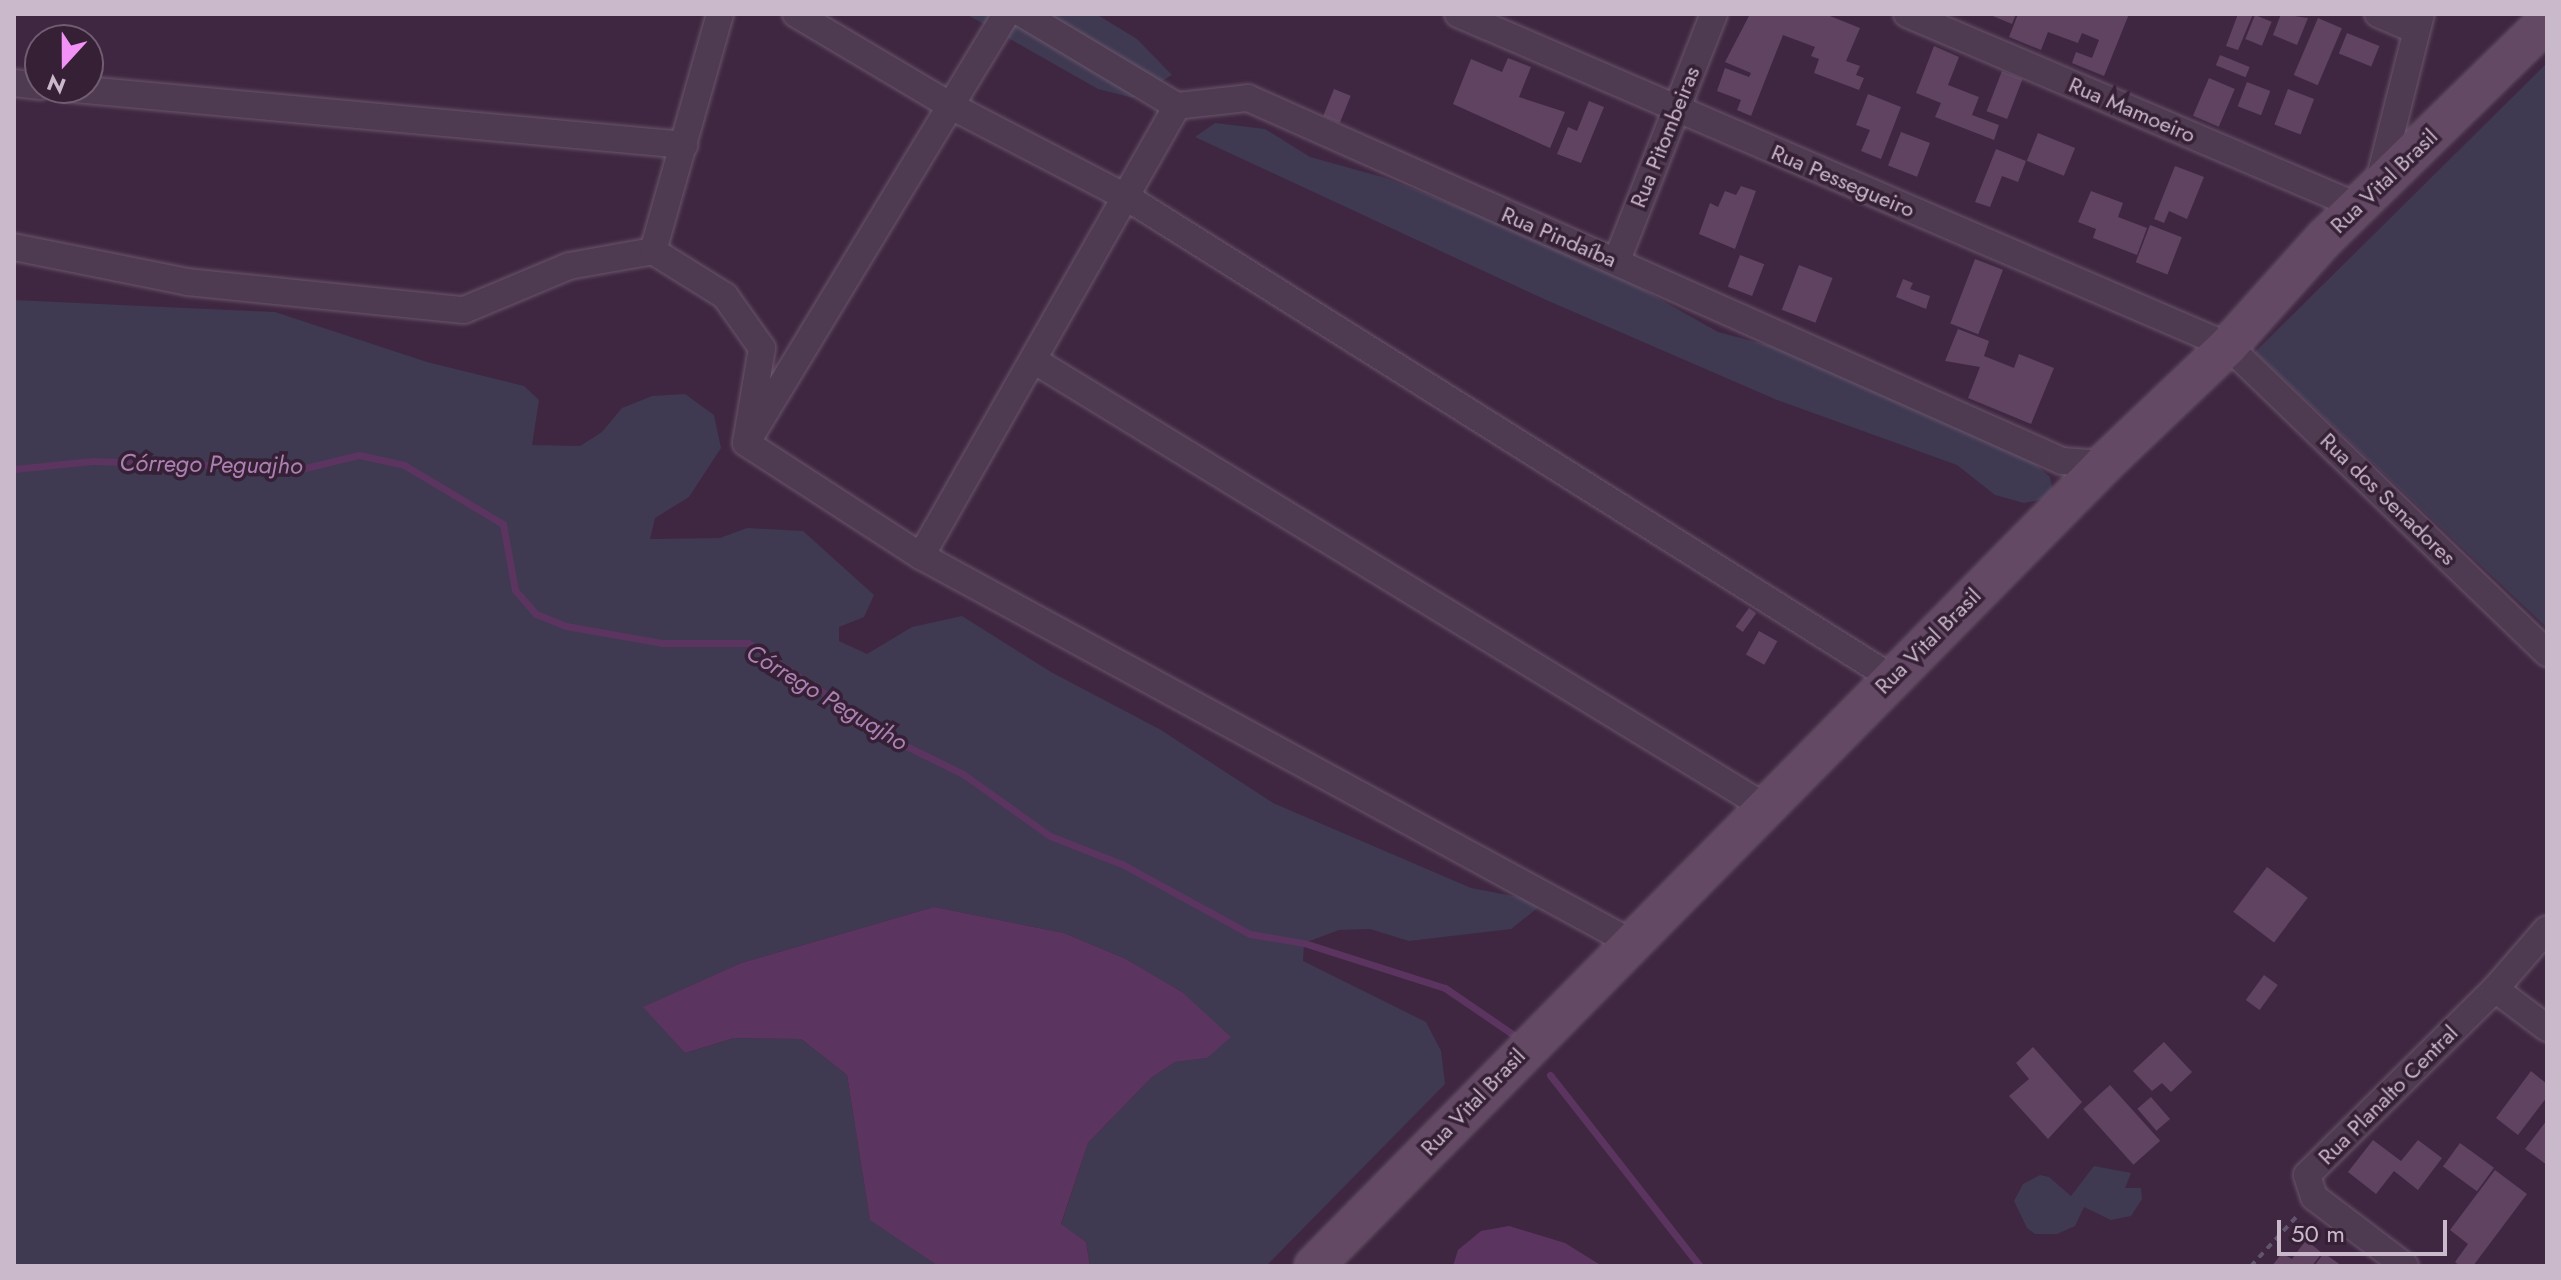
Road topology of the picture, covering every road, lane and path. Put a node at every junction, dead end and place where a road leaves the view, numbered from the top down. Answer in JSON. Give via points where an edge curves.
{"nodes":[{"id":1,"x":720,"y":14,"type":"edge"},
{"id":2,"x":796,"y":14,"type":"edge"},
{"id":3,"x":1006,"y":14,"type":"edge"},
{"id":4,"x":1023,"y":14,"type":"edge"},
{"id":5,"x":1458,"y":14,"type":"edge"},
{"id":6,"x":1714,"y":14,"type":"edge"},
{"id":7,"x":1907,"y":14,"type":"edge"},
{"id":8,"x":2378,"y":14,"type":"edge"},
{"id":9,"x":2547,"y":21,"type":"edge"},
{"id":10,"x":2418,"y":22,"type":"edge"},
{"id":11,"x":104,"y":92,"type":"edge"},
{"id":12,"x":949,"y":105,"type":"junction"},
{"id":13,"x":1177,"y":106,"type":"junction"},
{"id":14,"x":1675,"y":109,"type":"junction"},
{"id":15,"x":684,"y":145,"type":"junction"},
{"id":16,"x":2367,"y":197,"type":"junction"},
{"id":17,"x":1128,"y":198,"type":"junction"},
{"id":18,"x":14,"y":247,"type":"edge"},
{"id":19,"x":653,"y":251,"type":"junction"},
{"id":20,"x":1617,"y":260,"type":"junction"},
{"id":21,"x":2228,"y":346,"type":"junction"},
{"id":22,"x":1035,"y":361,"type":"junction"},
{"id":23,"x":746,"y":443,"type":"junction"},
{"id":24,"x":2104,"y":464,"type":"junction"},
{"id":25,"x":921,"y":556,"type":"junction"},
{"id":26,"x":2547,"y":653,"type":"edge"},
{"id":27,"x":1892,"y":678,"type":"junction"},
{"id":28,"x":1765,"y":807,"type":"junction"},
{"id":29,"x":2547,"y":929,"type":"edge"},
{"id":30,"x":1632,"y":943,"type":"junction"},
{"id":31,"x":2495,"y":989,"type":"junction"},
{"id":32,"x":2547,"y":1028,"type":"edge"},
{"id":33,"x":2314,"y":1197,"type":"junction"},
{"id":34,"x":1314,"y":1266,"type":"edge"},
{"id":35,"x":2251,"y":1266,"type":"edge"},
{"id":36,"x":2405,"y":1266,"type":"edge"}],
"edges":[{"from":1,"to":15,"type":"street"},
{"from":2,"to":12,"type":"street"},
{"from":3,"to":12,"type":"street"},
{"from":4,"to":13,"type":"street"},
{"from":5,"to":14,"type":"street","name":"Rua Pessegueiro"},
{"from":6,"to":14,"type":"street","name":"Rua Pitombeiras"},
{"from":7,"to":16,"type":"street","name":"Rua Mamoeiro"},
{"from":8,"to":10,"type":"street"},
{"from":9,"to":16,"type":"main road","name":"Rua Vital Brasil"},
{"from":10,"to":16,"type":"street"},
{"from":11,"to":15,"type":"street"},
{"from":12,"to":17,"type":"street"},
{"from":12,"to":23,"type":"street"},
{"from":13,"to":17,"type":"street"},
{"from":13,"to":20,"type":"street","name":"Rua Pindaíba","via":[[1248,98],[1423,180]]},
{"from":14,"to":20,"type":"street","name":"Rua Pitombeiras"},
{"from":14,"to":21,"type":"street","name":"Rua Pessegueiro"},
{"from":15,"to":19,"type":"street"},
{"from":16,"to":21,"type":"main road","name":"Rua Vital Brasil"},
{"from":17,"to":22,"type":"street"},
{"from":17,"to":27,"type":"street"},
{"from":18,"to":19,"type":"street","via":[[187,282],[464,310],[569,266]]},
{"from":19,"to":23,"type":"street","via":[[725,296],[762,348]]},
{"from":20,"to":24,"type":"street","name":"Rua Pindaíba","via":[[1678,293],[2062,461]]},
{"from":21,"to":24,"type":"main road","name":"Rua Vital Brasil"},
{"from":21,"to":26,"type":"street","name":"Rua dos Senadores"},
{"from":22,"to":25,"type":"street"},
{"from":22,"to":28,"type":"street"},
{"from":23,"to":25,"type":"street"},
{"from":24,"to":27,"type":"main road","name":"Rua Vital Brasil"},
{"from":25,"to":30,"type":"street"},
{"from":27,"to":28,"type":"main road","name":"Rua Vital Brasil"},
{"from":28,"to":30,"type":"main road","name":"Rua Vital Brasil"},
{"from":29,"to":31,"type":"street","name":"Rua Planalto Central"},
{"from":30,"to":34,"type":"main road","name":"Rua Vital Brasil"},
{"from":31,"to":32,"type":"street"},
{"from":31,"to":33,"type":"street","name":"Rua Planalto Central","via":[[2307,1175]]},
{"from":33,"to":35,"type":"path","name":"Rua Planalto Central"},
{"from":33,"to":36,"type":"street"}]}
